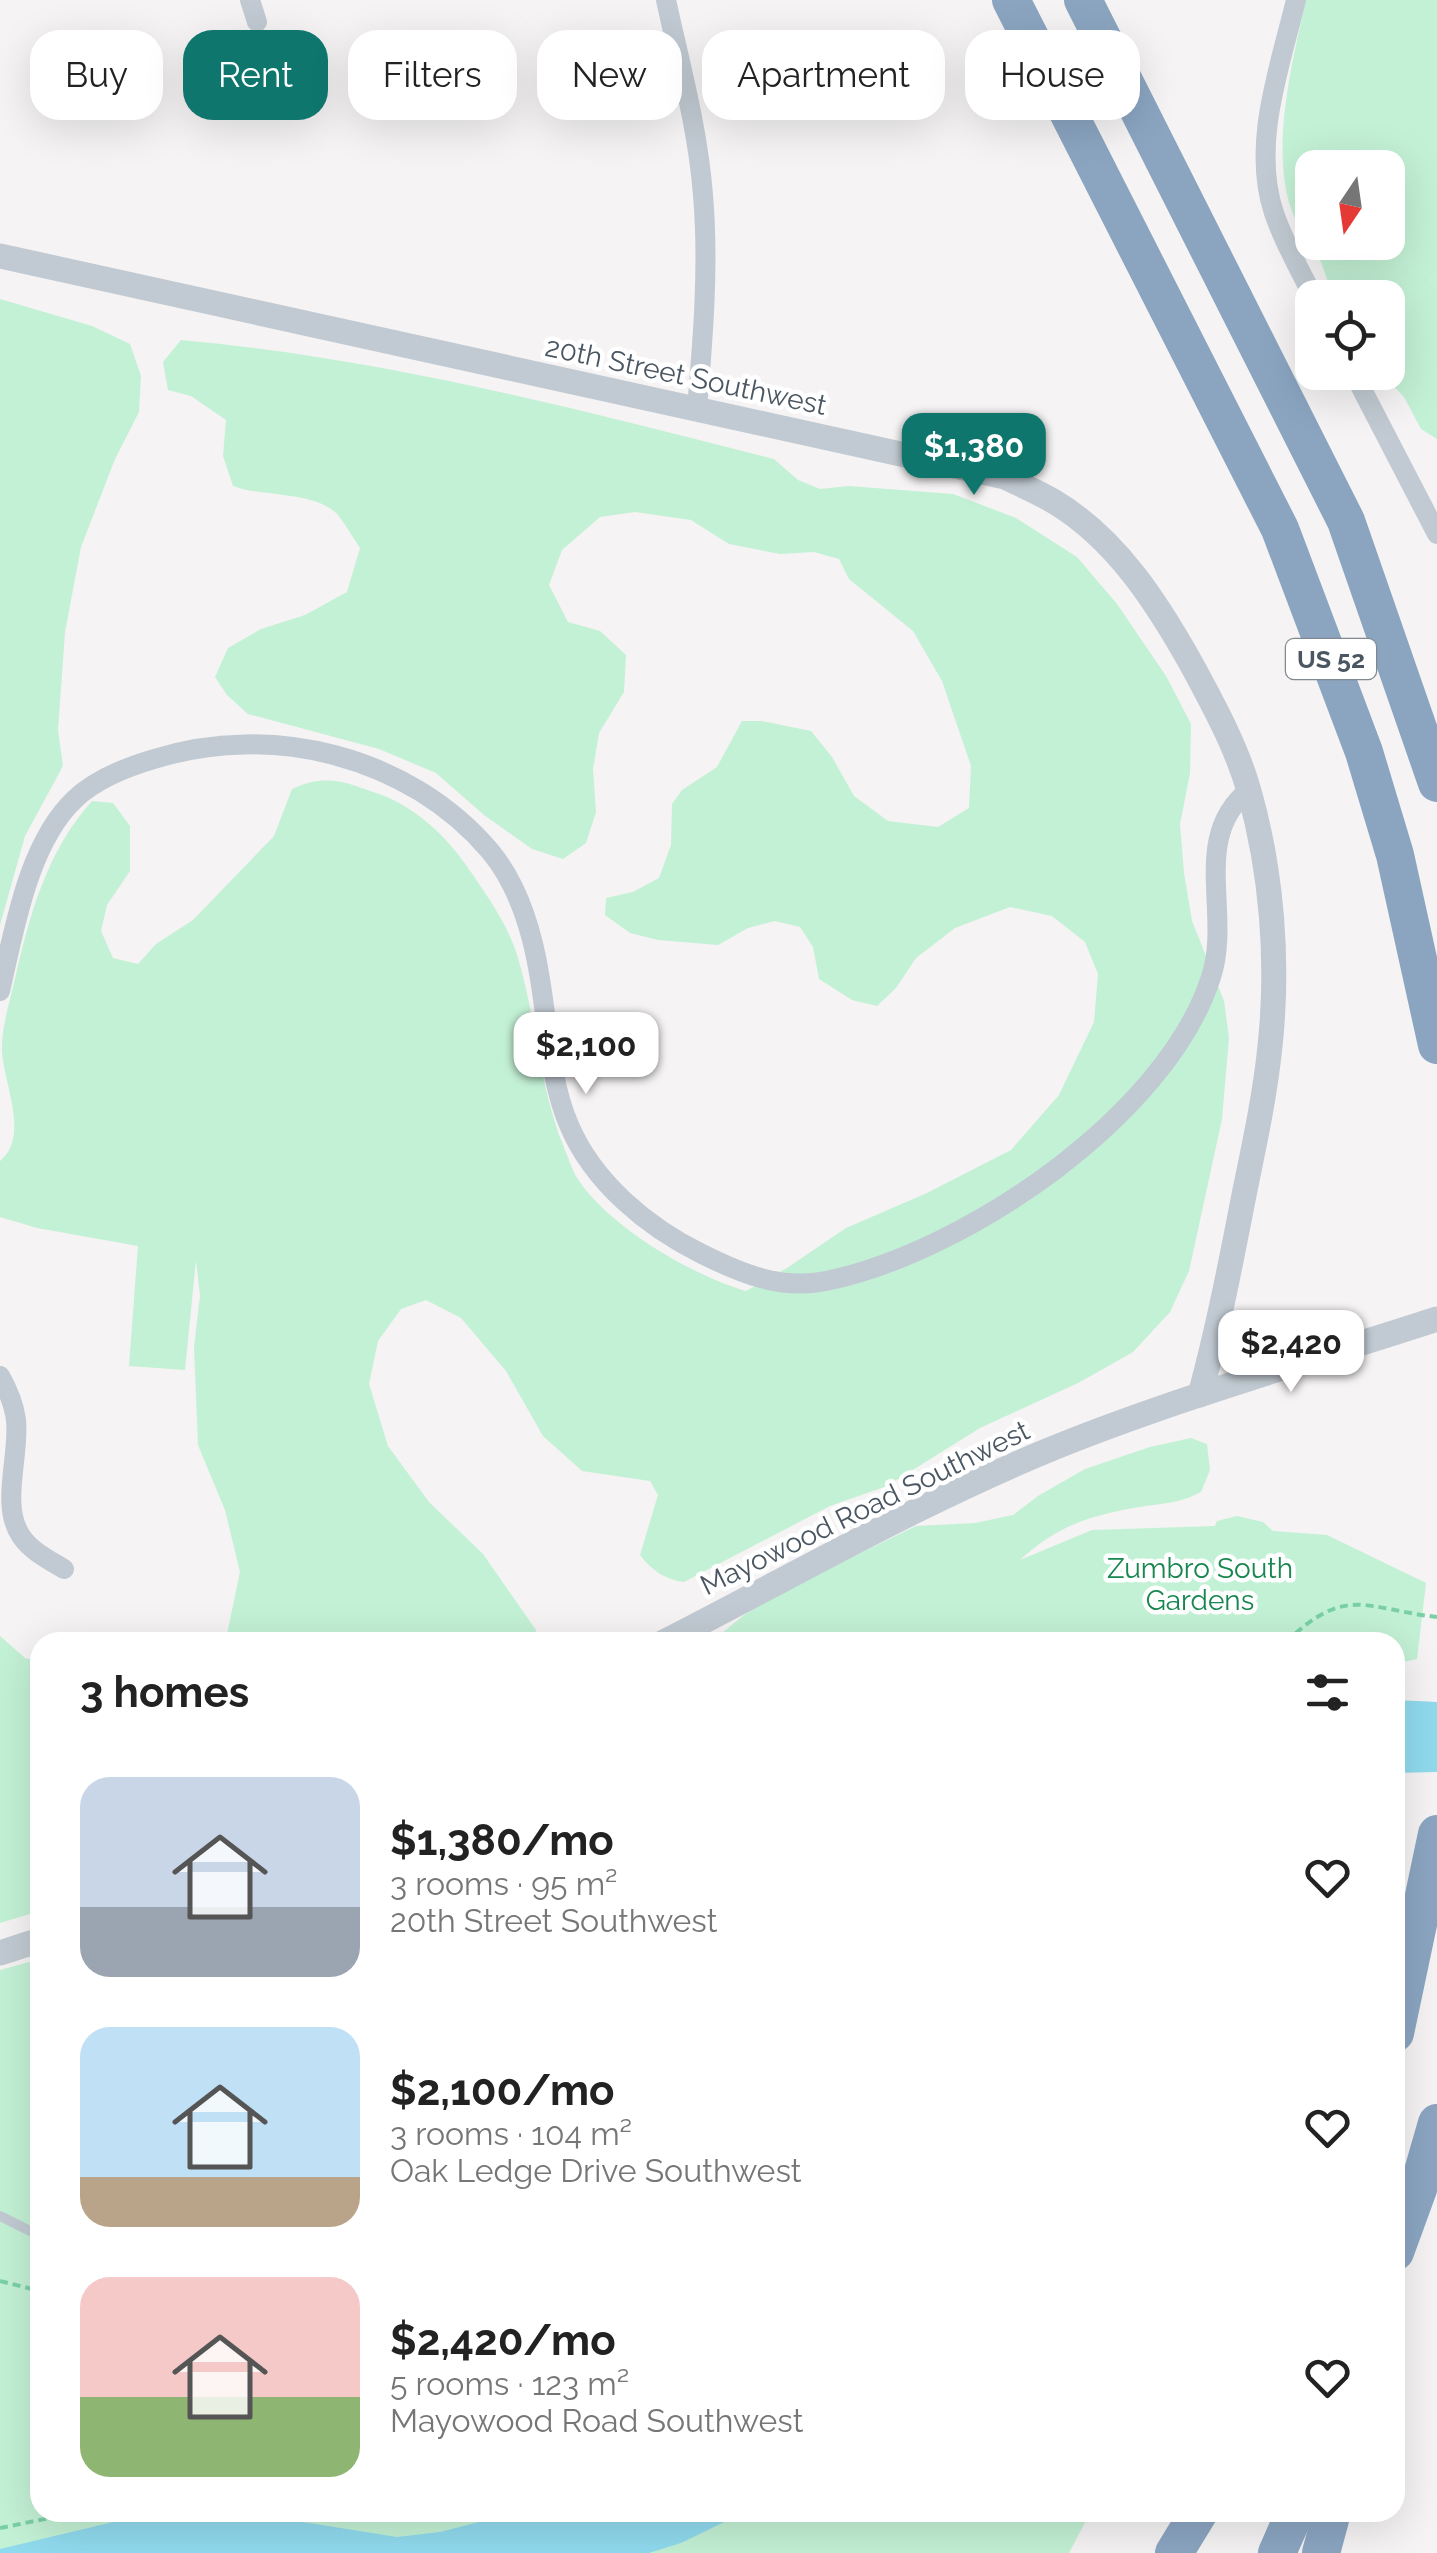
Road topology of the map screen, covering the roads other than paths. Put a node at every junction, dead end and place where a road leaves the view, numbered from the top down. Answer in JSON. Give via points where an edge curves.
{"nodes":[{"id":1,"x":250,"y":0,"type":"edge"},
{"id":2,"x":666,"y":0,"type":"edge"},
{"id":3,"x":1010,"y":0,"type":"edge"},
{"id":4,"x":1083,"y":0,"type":"edge"},
{"id":5,"x":1296,"y":0,"type":"edge"},
{"id":6,"x":257,"y":22,"type":"dead end"},
{"id":7,"x":0,"y":256,"type":"edge"},
{"id":8,"x":1305,"y":280,"type":"edge"},
{"id":9,"x":1362,"y":390,"type":"edge"},
{"id":10,"x":697,"y":408,"type":"junction"},
{"id":11,"x":1437,"y":534,"type":"edge"},
{"id":12,"x":1437,"y":783,"type":"edge"},
{"id":13,"x":1248,"y":790,"type":"junction"},
{"id":14,"x":0,"y":991,"type":"edge"},
{"id":15,"x":1437,"y":1045,"type":"edge"},
{"id":16,"x":1437,"y":1319,"type":"edge"},
{"id":17,"x":0,"y":1376,"type":"edge"},
{"id":18,"x":1200,"y":1395,"type":"junction"},
{"id":19,"x":64,"y":1569,"type":"dead end"},
{"id":20,"x":683,"y":1632,"type":"edge"},
{"id":21,"x":1437,"y":1834,"type":"edge"},
{"id":22,"x":30,"y":1943,"type":"edge"},
{"id":23,"x":0,"y":1952,"type":"edge"},
{"id":24,"x":1405,"y":1986,"type":"edge"},
{"id":25,"x":1437,"y":2122,"type":"edge"},
{"id":26,"x":1418,"y":2189,"type":"junction"},
{"id":27,"x":0,"y":2216,"type":"edge"},
{"id":28,"x":1405,"y":2225,"type":"edge"},
{"id":29,"x":30,"y":2230,"type":"edge"},
{"id":30,"x":1405,"y":2238,"type":"edge"},
{"id":31,"x":1192,"y":2522,"type":"edge"},
{"id":32,"x":1210,"y":2522,"type":"edge"},
{"id":33,"x":1290,"y":2522,"type":"edge"},
{"id":34,"x":1329,"y":2522,"type":"edge"},
{"id":35,"x":1174,"y":2553,"type":"edge"},
{"id":36,"x":1196,"y":2553,"type":"edge"},
{"id":37,"x":1278,"y":2553,"type":"edge"},
{"id":38,"x":1321,"y":2553,"type":"edge"}],
"edges":[{"from":1,"to":6,"type":"street"},
{"from":2,"to":10,"type":"street","via":[[703,190]]},
{"from":3,"to":15,"type":"highway","number":"US 52","via":[[1280,529],[1364,752],[1395,855]]},
{"from":4,"to":12,"type":"highway","number":"US 52","via":[[1346,521]]},
{"from":5,"to":8,"type":"street","via":[[1272,105],[1266,167],[1274,214]]},
{"from":7,"to":10,"type":"street","name":"20th Street Southwest"},
{"from":9,"to":11,"type":"street"},
{"from":10,"to":13,"type":"street","name":"20th Street Southwest","via":[[1005,477],[1054,501],[1136,576],[1171,628]]},
{"from":13,"to":14,"type":"street","via":[[1232,803],[1219,830],[1212,977],[1191,1025],[1153,1081],[1054,1170],[971,1225],[827,1280],[794,1284],[739,1272],[654,1226],[611,1188],[568,1124],[535,951],[521,902],[493,854],[410,783],[356,759],[243,745],[179,751],[121,770],[75,798],[42,846]]},
{"from":13,"to":18,"type":"street","name":"20th Street Southwest","via":[[1272,926],[1270,1046]]},
{"from":16,"to":18,"type":"street","name":"Mayowood Road Southwest"},
{"from":17,"to":19,"type":"street","via":[[16,1420],[12,1502],[19,1535]]},
{"from":18,"to":20,"type":"street","name":"Mayowood Road Southwest","via":[[955,1492]]},
{"from":21,"to":24,"type":"highway"},
{"from":22,"to":23,"type":"street"},
{"from":25,"to":26,"type":"highway"},
{"from":26,"to":28,"type":"highway"},
{"from":26,"to":30,"type":"highway"},
{"from":27,"to":29,"type":"lane"},
{"from":31,"to":35,"type":"highway"},
{"from":32,"to":36,"type":"highway"},
{"from":33,"to":37,"type":"highway"},
{"from":34,"to":38,"type":"highway"}]}
